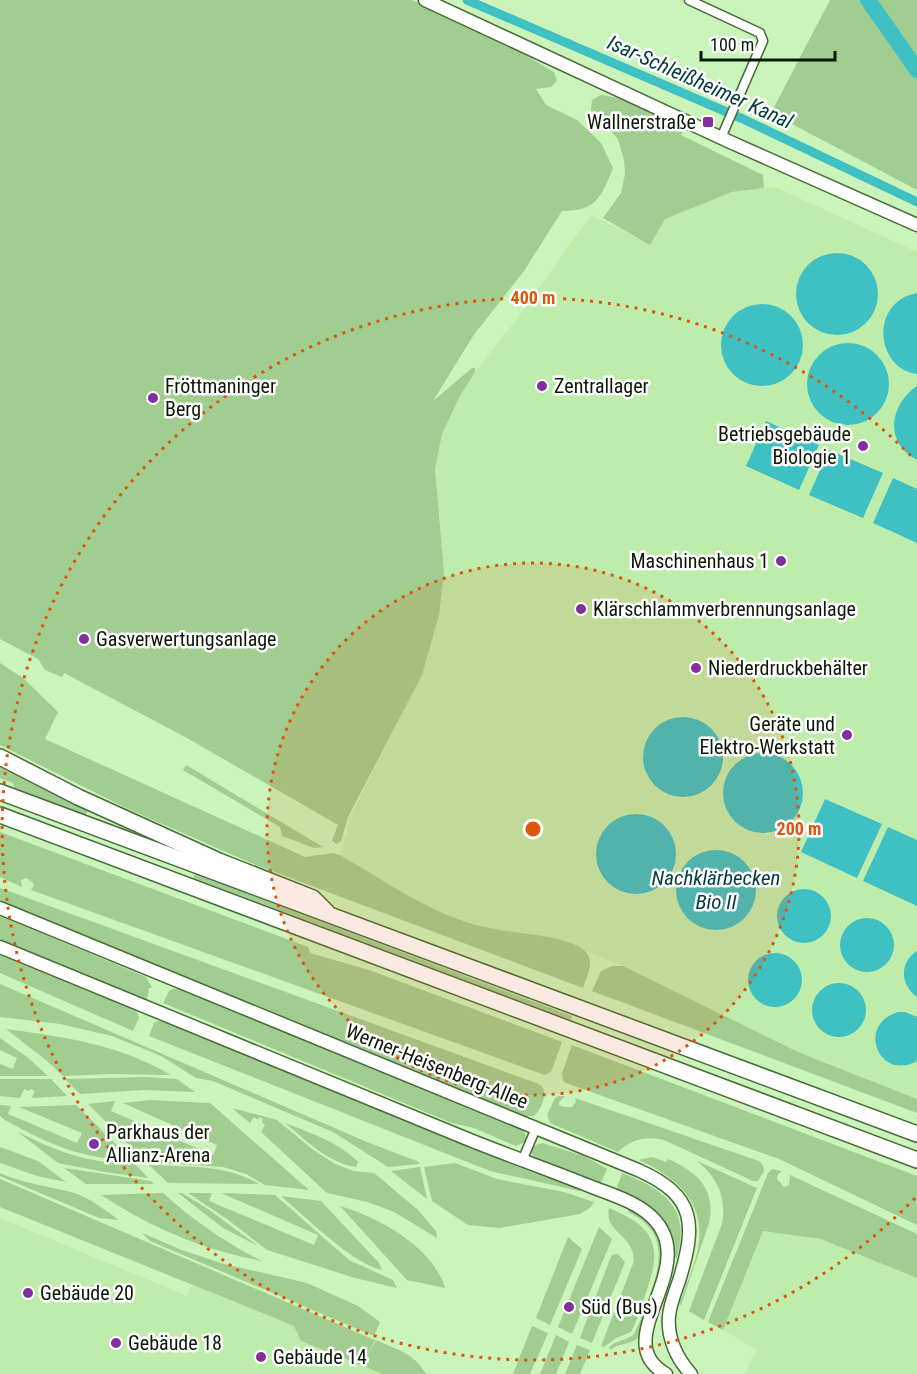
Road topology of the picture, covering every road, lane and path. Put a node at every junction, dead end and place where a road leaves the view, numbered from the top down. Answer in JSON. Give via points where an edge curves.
{"nodes":[{"id":1,"x":425,"y":0,"type":"edge"},
{"id":2,"x":689,"y":0,"type":"edge"},
{"id":3,"x":721,"y":138,"type":"junction"},
{"id":4,"x":917,"y":225,"type":"edge"},
{"id":5,"x":0,"y":757,"type":"edge"},
{"id":6,"x":0,"y":792,"type":"edge"},
{"id":7,"x":0,"y":815,"type":"edge"},
{"id":8,"x":0,"y":908,"type":"edge"},
{"id":9,"x":331,"y":916,"type":"junction"},
{"id":10,"x":0,"y":947,"type":"edge"},
{"id":11,"x":536,"y":1128,"type":"junction"},
{"id":12,"x":917,"y":1134,"type":"edge"},
{"id":13,"x":917,"y":1160,"type":"edge"},
{"id":14,"x":522,"y":1161,"type":"junction"},
{"id":15,"x":666,"y":1374,"type":"edge"},
{"id":16,"x":692,"y":1374,"type":"edge"}],
"edges":[{"from":1,"to":3,"type":"street"},
{"from":2,"to":3,"type":"street","via":[[760,33],[764,41]]},
{"from":3,"to":4,"type":"street"},
{"from":5,"to":9,"type":"highway","via":[[210,857],[313,898]]},
{"from":6,"to":9,"type":"highway"},
{"from":7,"to":13,"type":"highway"},
{"from":8,"to":11,"type":"street","name":"Werner-Heisenberg-Allee"},
{"from":9,"to":12,"type":"highway"},
{"from":10,"to":14,"type":"street"},
{"from":11,"to":14,"type":"street"},
{"from":11,"to":16,"type":"street","name":"Werner-Heisenberg-Allee","via":[[638,1170],[669,1186],[682,1203],[688,1219],[689,1245],[670,1311],[669,1329],[680,1361]]},
{"from":14,"to":15,"type":"street","via":[[626,1201],[654,1219],[666,1242],[668,1268],[645,1343],[652,1362]]}]}
